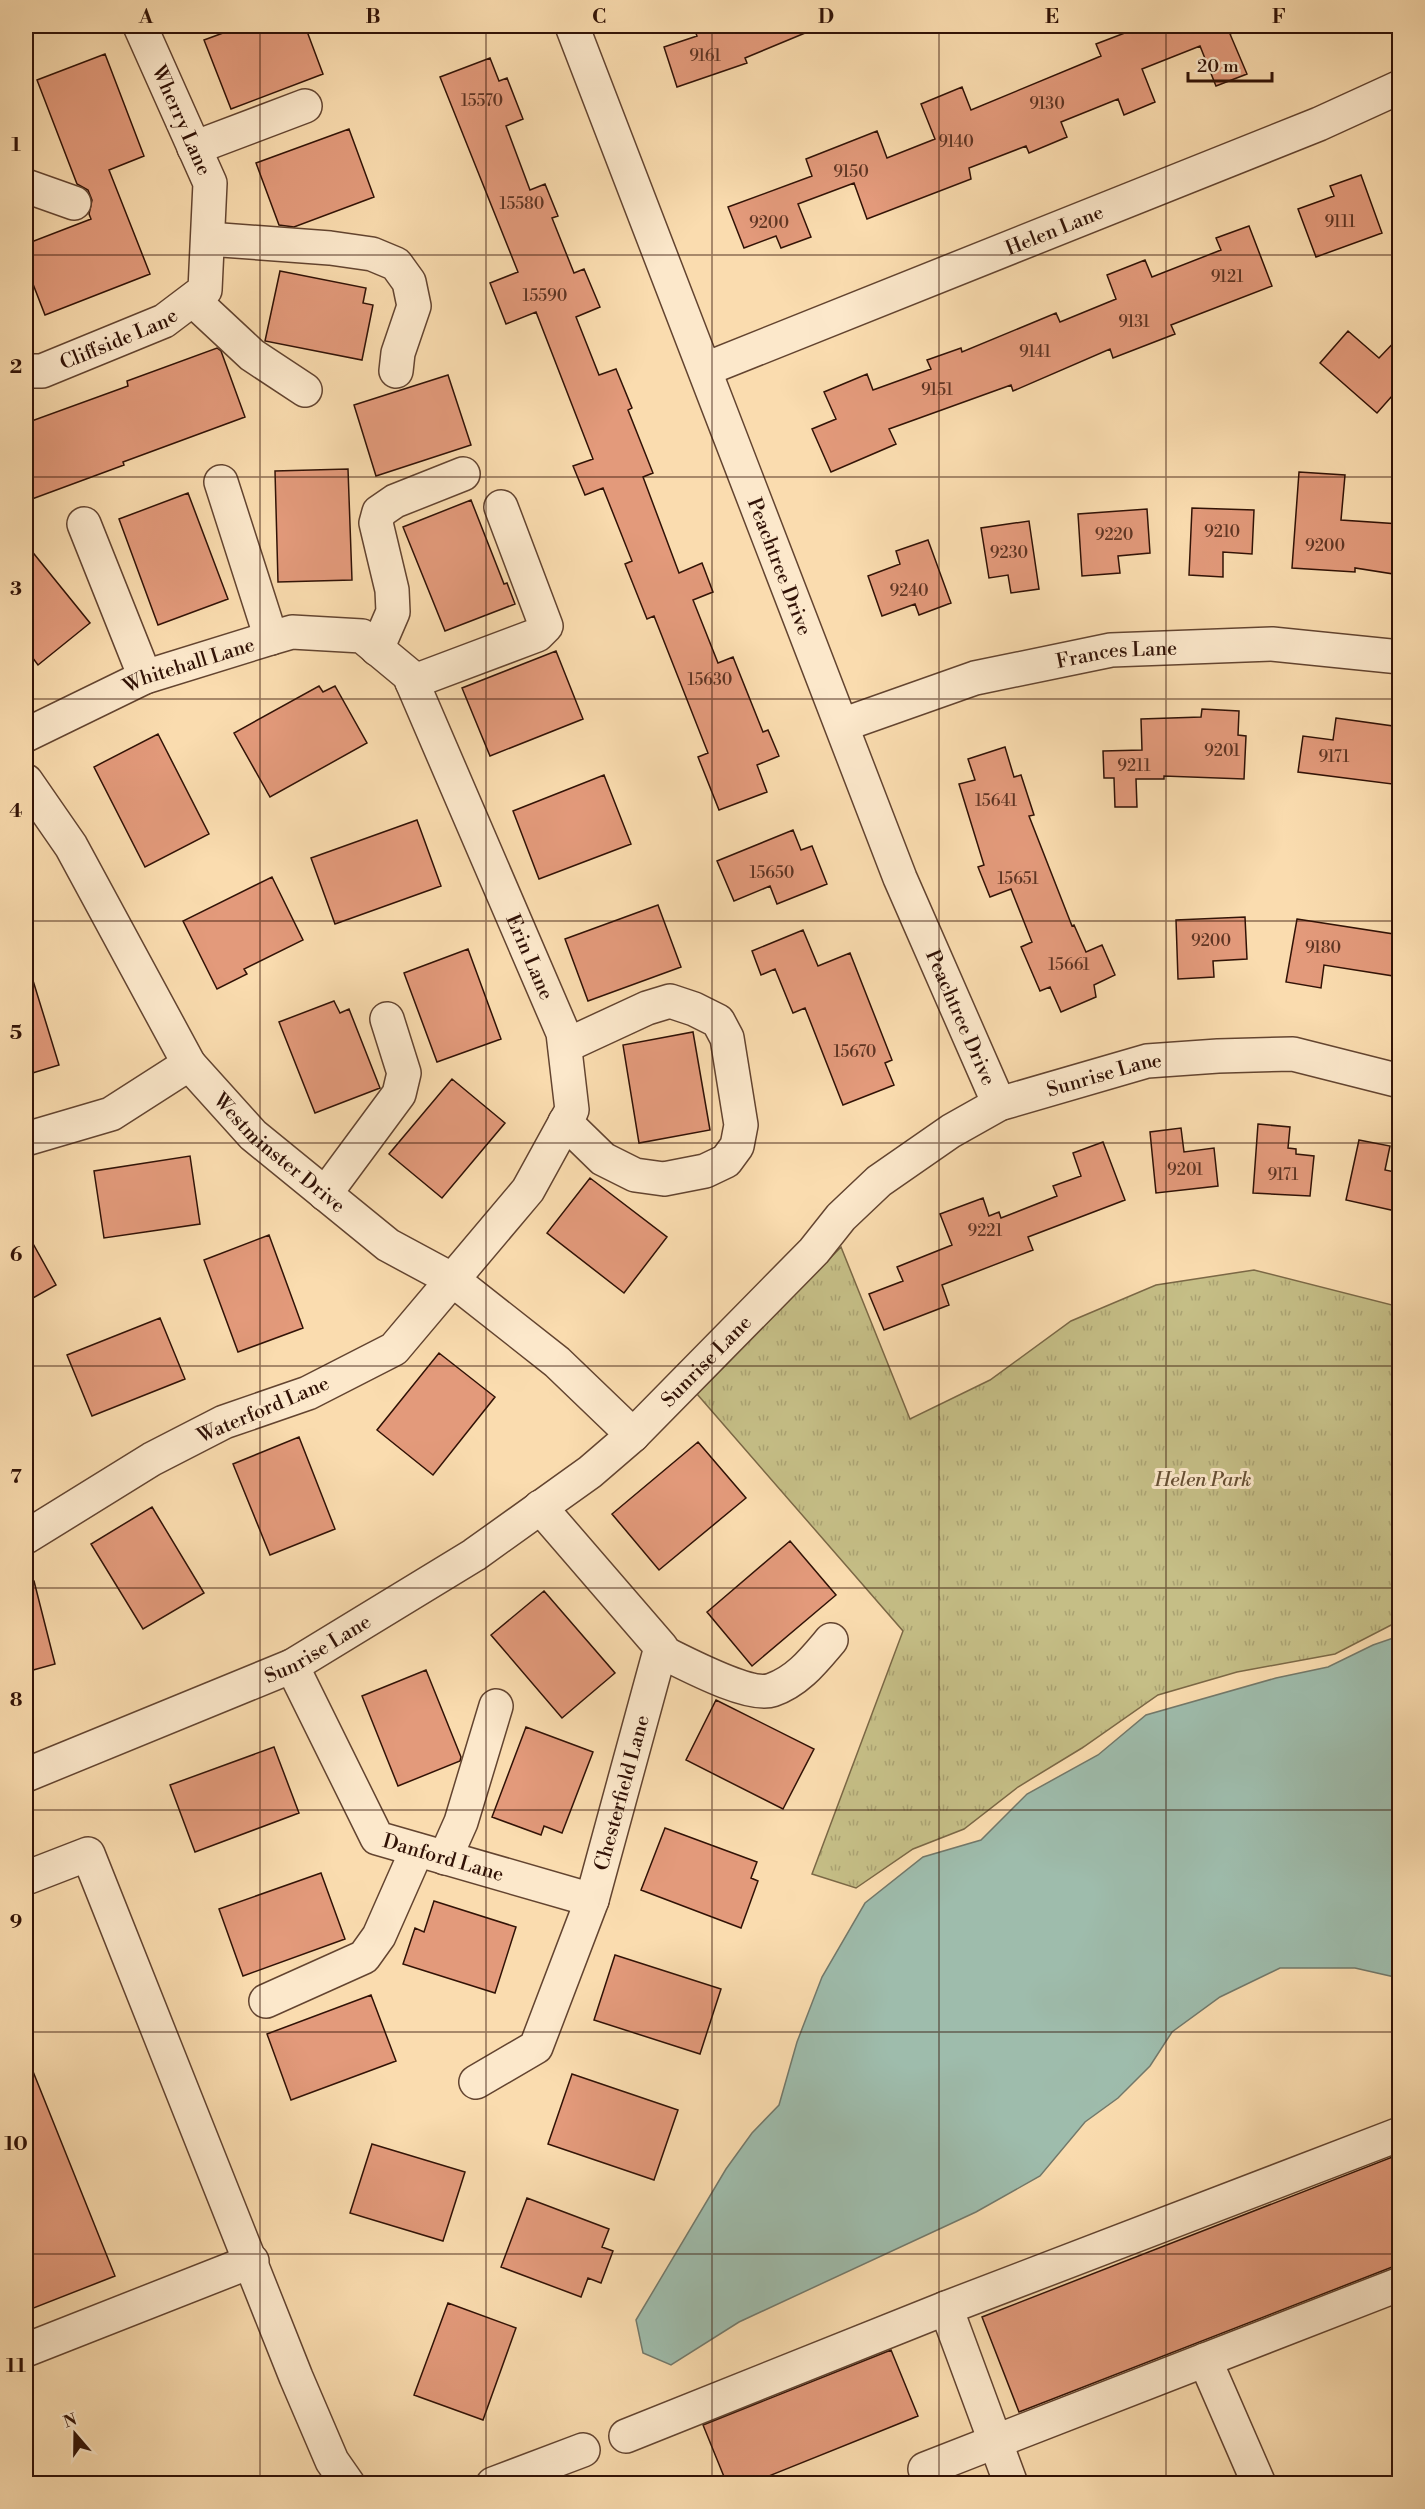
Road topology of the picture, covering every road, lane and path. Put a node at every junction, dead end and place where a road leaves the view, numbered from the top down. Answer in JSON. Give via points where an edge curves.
{"nodes":[{"id":1,"x":572,"y":26,"type":"edge"},
{"id":2,"x":151,"y":29,"type":"edge"},
{"id":3,"x":1400,"y":87,"type":"edge"},
{"id":4,"x":305,"y":106,"type":"dead end"},
{"id":5,"x":194,"y":148,"type":"junction"},
{"id":6,"x":26,"y":186,"type":"edge"},
{"id":7,"x":74,"y":202,"type":"dead end"},
{"id":8,"x":208,"y":239,"type":"junction"},
{"id":9,"x":199,"y":295,"type":"junction"},
{"id":10,"x":706,"y":369,"type":"junction"},
{"id":11,"x":26,"y":371,"type":"edge"},
{"id":12,"x":396,"y":371,"type":"dead end"},
{"id":13,"x":305,"y":390,"type":"dead end"},
{"id":14,"x":463,"y":474,"type":"dead end"},
{"id":15,"x":221,"y":482,"type":"dead end"},
{"id":16,"x":501,"y":507,"type":"dead end"},
{"id":17,"x":84,"y":524,"type":"dead end"},
{"id":18,"x":272,"y":639,"type":"junction"},
{"id":19,"x":370,"y":642,"type":"junction"},
{"id":20,"x":1400,"y":657,"type":"edge"},
{"id":21,"x":145,"y":677,"type":"junction"},
{"id":22,"x":412,"y":682,"type":"junction"},
{"id":23,"x":842,"y":725,"type":"junction"},
{"id":24,"x":26,"y":735,"type":"edge"},
{"id":25,"x":26,"y":782,"type":"edge"},
{"id":26,"x":387,"y":1019,"type":"dead end"},
{"id":27,"x":564,"y":1046,"type":"junction"},
{"id":28,"x":189,"y":1064,"type":"junction"},
{"id":29,"x":1400,"y":1081,"type":"edge"},
{"id":30,"x":999,"y":1104,"type":"junction"},
{"id":31,"x":565,"y":1122,"type":"junction"},
{"id":32,"x":26,"y":1139,"type":"edge"},
{"id":33,"x":325,"y":1194,"type":"junction"},
{"id":34,"x":453,"y":1280,"type":"junction"},
{"id":35,"x":633,"y":1435,"type":"junction"},
{"id":36,"x":540,"y":1507,"type":"junction"},
{"id":37,"x":26,"y":1537,"type":"edge"},
{"id":38,"x":831,"y":1640,"type":"dead end"},
{"id":39,"x":660,"y":1651,"type":"junction"},
{"id":40,"x":292,"y":1666,"type":"junction"},
{"id":41,"x":496,"y":1706,"type":"dead end"},
{"id":42,"x":26,"y":1775,"type":"edge"},
{"id":43,"x":431,"y":1854,"type":"junction"},
{"id":44,"x":26,"y":1878,"type":"edge"},
{"id":45,"x":592,"y":1900,"type":"junction"},
{"id":46,"x":266,"y":2001,"type":"dead end"},
{"id":47,"x":476,"y":2082,"type":"dead end"},
{"id":48,"x":1400,"y":2134,"type":"edge"},
{"id":49,"x":252,"y":2261,"type":"junction"},
{"id":50,"x":1400,"y":2284,"type":"edge"},
{"id":51,"x":946,"y":2308,"type":"junction"},
{"id":52,"x":26,"y":2350,"type":"edge"},
{"id":53,"x":1205,"y":2360,"type":"junction"},
{"id":54,"x":626,"y":2436,"type":"dead end"},
{"id":55,"x":995,"y":2441,"type":"junction"},
{"id":56,"x":583,"y":2450,"type":"dead end"},
{"id":57,"x":925,"y":2469,"type":"dead end"},
{"id":58,"x":348,"y":2484,"type":"edge"},
{"id":59,"x":493,"y":2484,"type":"edge"},
{"id":60,"x":1011,"y":2484,"type":"edge"},
{"id":61,"x":1259,"y":2484,"type":"edge"}],
"edges":[{"from":1,"to":10,"type":"street","name":"Peachtree Drive"},
{"from":2,"to":5,"type":"street","name":"Wherry Lane"},
{"from":3,"to":10,"type":"street","name":"Helen Lane","via":[[1319,124]]},
{"from":4,"to":5,"type":"street"},
{"from":5,"to":8,"type":"street","name":"Wherry Lane","via":[[210,183]]},
{"from":6,"to":7,"type":"street"},
{"from":8,"to":9,"type":"street","name":"Wherry Lane"},
{"from":8,"to":12,"type":"street","via":[[330,248],[372,254],[396,264],[409,282],[414,306]]},
{"from":9,"to":11,"type":"street","name":"Cliffside Lane","via":[[164,321],[42,371]]},
{"from":9,"to":13,"type":"street","via":[[252,355]]},
{"from":10,"to":23,"type":"street","name":"Peachtree Drive"},
{"from":14,"to":19,"type":"street","via":[[395,501],[379,512],[376,523],[392,590],[393,612]]},
{"from":15,"to":18,"type":"street"},
{"from":16,"to":22,"type":"street","via":[[546,626],[537,635]]},
{"from":17,"to":21,"type":"street"},
{"from":18,"to":19,"type":"street","name":"Whitehall Lane","via":[[292,632]]},
{"from":18,"to":21,"type":"street","name":"Whitehall Lane"},
{"from":19,"to":22,"type":"street","name":"Erin Lane","via":[[410,675]]},
{"from":20,"to":23,"type":"street","name":"Frances Lane","via":[[1272,644],[1110,650],[975,678]]},
{"from":21,"to":24,"type":"street","name":"Whitehall Lane"},
{"from":22,"to":27,"type":"street","name":"Erin Lane","via":[[563,1033]]},
{"from":23,"to":30,"type":"street","name":"Peachtree Drive","via":[[900,878]]},
{"from":25,"to":28,"type":"street","name":"Westminster Drive","via":[[71,846]]},
{"from":26,"to":33,"type":"street","via":[[404,1073],[399,1094]]},
{"from":27,"to":31,"type":"street","name":"Erin Lane","via":[[572,1110]]},
{"from":27,"to":31,"type":"street","via":[[670,1001],[694,1009],[718,1021],[727,1038],[741,1125],[737,1146],[726,1161],[705,1171],[664,1179],[635,1175],[603,1159]]},
{"from":28,"to":32,"type":"street","via":[[111,1114]]},
{"from":28,"to":33,"type":"street","name":"Westminster Drive","via":[[253,1135]]},
{"from":29,"to":30,"type":"street","name":"Sunrise Lane","via":[[1293,1054],[1218,1056],[1147,1061]]},
{"from":30,"to":35,"type":"street","name":"Sunrise Lane","via":[[951,1131],[879,1181]]},
{"from":31,"to":34,"type":"street","name":"Erin Lane","via":[[528,1190]]},
{"from":33,"to":34,"type":"street","name":"Westminster Drive","via":[[388,1245]]},
{"from":34,"to":35,"type":"street","name":"Westminster Drive","via":[[557,1362]]},
{"from":34,"to":37,"type":"street","name":"Waterford Lane","via":[[393,1349],[308,1393],[224,1422],[152,1459]]},
{"from":35,"to":36,"type":"street","name":"Sunrise Lane"},
{"from":36,"to":39,"type":"street","via":[[661,1647]]},
{"from":36,"to":40,"type":"street","name":"Sunrise Lane","via":[[474,1555]]},
{"from":38,"to":39,"type":"street","via":[[805,1670],[770,1691],[740,1687]]},
{"from":39,"to":45,"type":"street","name":"Chesterfield Lane"},
{"from":40,"to":42,"type":"street","name":"Sunrise Lane"},
{"from":40,"to":43,"type":"street","name":"Danford Lane","via":[[376,1838]]},
{"from":41,"to":43,"type":"street","via":[[461,1822]]},
{"from":43,"to":45,"type":"street","name":"Danford Lane"},
{"from":43,"to":46,"type":"street","via":[[364,1957]]},
{"from":44,"to":49,"type":"street","via":[[88,1854]]},
{"from":45,"to":47,"type":"street","name":"Chesterfield Lane","via":[[536,2047]]},
{"from":48,"to":51,"type":"street"},
{"from":49,"to":52,"type":"street"},
{"from":49,"to":58,"type":"street","via":[[332,2462]]},
{"from":50,"to":53,"type":"street"},
{"from":51,"to":54,"type":"street"},
{"from":51,"to":55,"type":"street"},
{"from":53,"to":55,"type":"street"},
{"from":53,"to":61,"type":"street"},
{"from":55,"to":57,"type":"street"},
{"from":55,"to":60,"type":"street"},
{"from":56,"to":59,"type":"street"}]}
